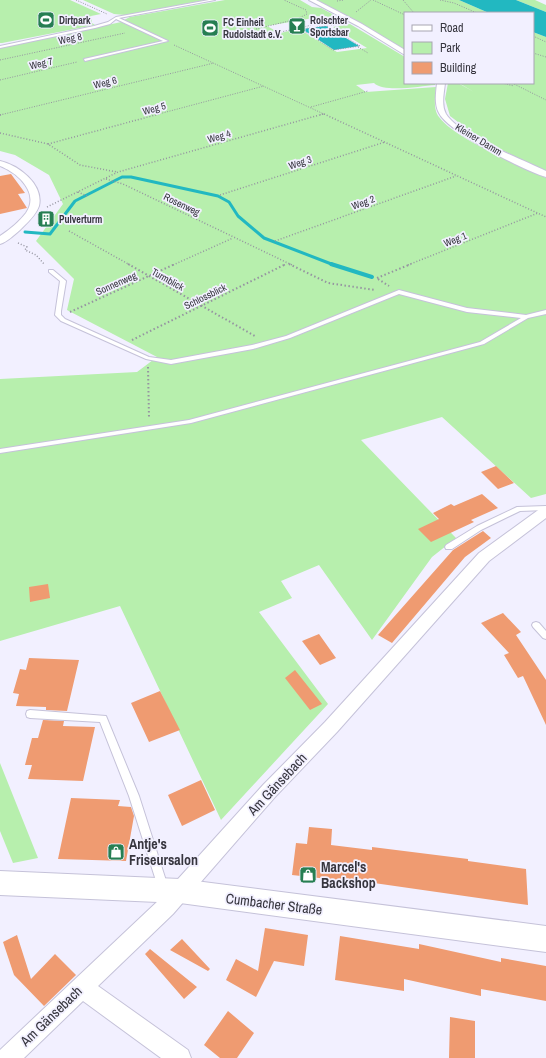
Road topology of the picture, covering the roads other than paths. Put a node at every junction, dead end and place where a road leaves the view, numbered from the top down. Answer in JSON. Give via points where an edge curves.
{"nodes":[{"id":1,"x":214,"y":0,"type":"edge"},
{"id":2,"x":312,"y":0,"type":"edge"},
{"id":3,"x":116,"y":18,"type":"junction"},
{"id":4,"x":0,"y":47,"type":"edge"},
{"id":5,"x":404,"y":52,"type":"edge"},
{"id":6,"x":85,"y":60,"type":"road end"},
{"id":7,"x":441,"y":84,"type":"edge"},
{"id":8,"x":0,"y":163,"type":"edge"},
{"id":9,"x":546,"y":174,"type":"edge"},
{"id":10,"x":2,"y":237,"type":"edge"},
{"id":11,"x":52,"y":271,"type":"road end"},
{"id":12,"x":546,"y":312,"type":"edge"},
{"id":13,"x":526,"y":317,"type":"junction"},
{"id":14,"x":0,"y":451,"type":"edge"},
{"id":15,"x":546,"y":508,"type":"edge"},
{"id":16,"x":546,"y":511,"type":"edge"},
{"id":17,"x":449,"y":547,"type":"dead end"},
{"id":18,"x":536,"y":625,"type":"dead end"},
{"id":19,"x":546,"y":636,"type":"edge"},
{"id":20,"x":30,"y":714,"type":"dead end"},
{"id":21,"x":0,"y":883,"type":"edge"},
{"id":22,"x":172,"y":891,"type":"junction"},
{"id":23,"x":546,"y":939,"type":"edge"},
{"id":24,"x":81,"y":987,"type":"junction"},
{"id":25,"x":8,"y":1058,"type":"edge"},
{"id":26,"x":180,"y":1058,"type":"edge"}],
"edges":[{"from":1,"to":3,"type":"lane"},
{"from":2,"to":5,"type":"street"},
{"from":3,"to":4,"type":"lane","via":[[95,27]]},
{"from":3,"to":6,"type":"lane","via":[[166,41]]},
{"from":7,"to":9,"type":"street","name":"Kleiner Damm","via":[[439,99],[444,116],[460,130],[481,143]]},
{"from":8,"to":10,"type":"street","via":[[26,178],[34,192],[34,206],[30,213]]},
{"from":11,"to":13,"type":"lane","via":[[63,281],[58,311],[63,320],[148,358],[171,362],[256,346],[288,337],[399,292],[467,310]]},
{"from":12,"to":13,"type":"lane"},
{"from":13,"to":14,"type":"lane","via":[[482,343],[189,422]]},
{"from":15,"to":17,"type":"lane","via":[[518,509],[479,528]]},
{"from":16,"to":22,"type":"street","name":"Am Gänsebach","via":[[484,556]]},
{"from":18,"to":19,"type":"lane"},
{"from":20,"to":22,"type":"lane","via":[[103,719]]},
{"from":21,"to":22,"type":"street","name":"Cumbacher Straße"},
{"from":22,"to":23,"type":"street","name":"Cumbacher Straße"},
{"from":22,"to":24,"type":"street","name":"Am Gänsebach","via":[[166,907]]},
{"from":24,"to":25,"type":"street","name":"Am Gänsebach"},
{"from":24,"to":26,"type":"street"}]}
